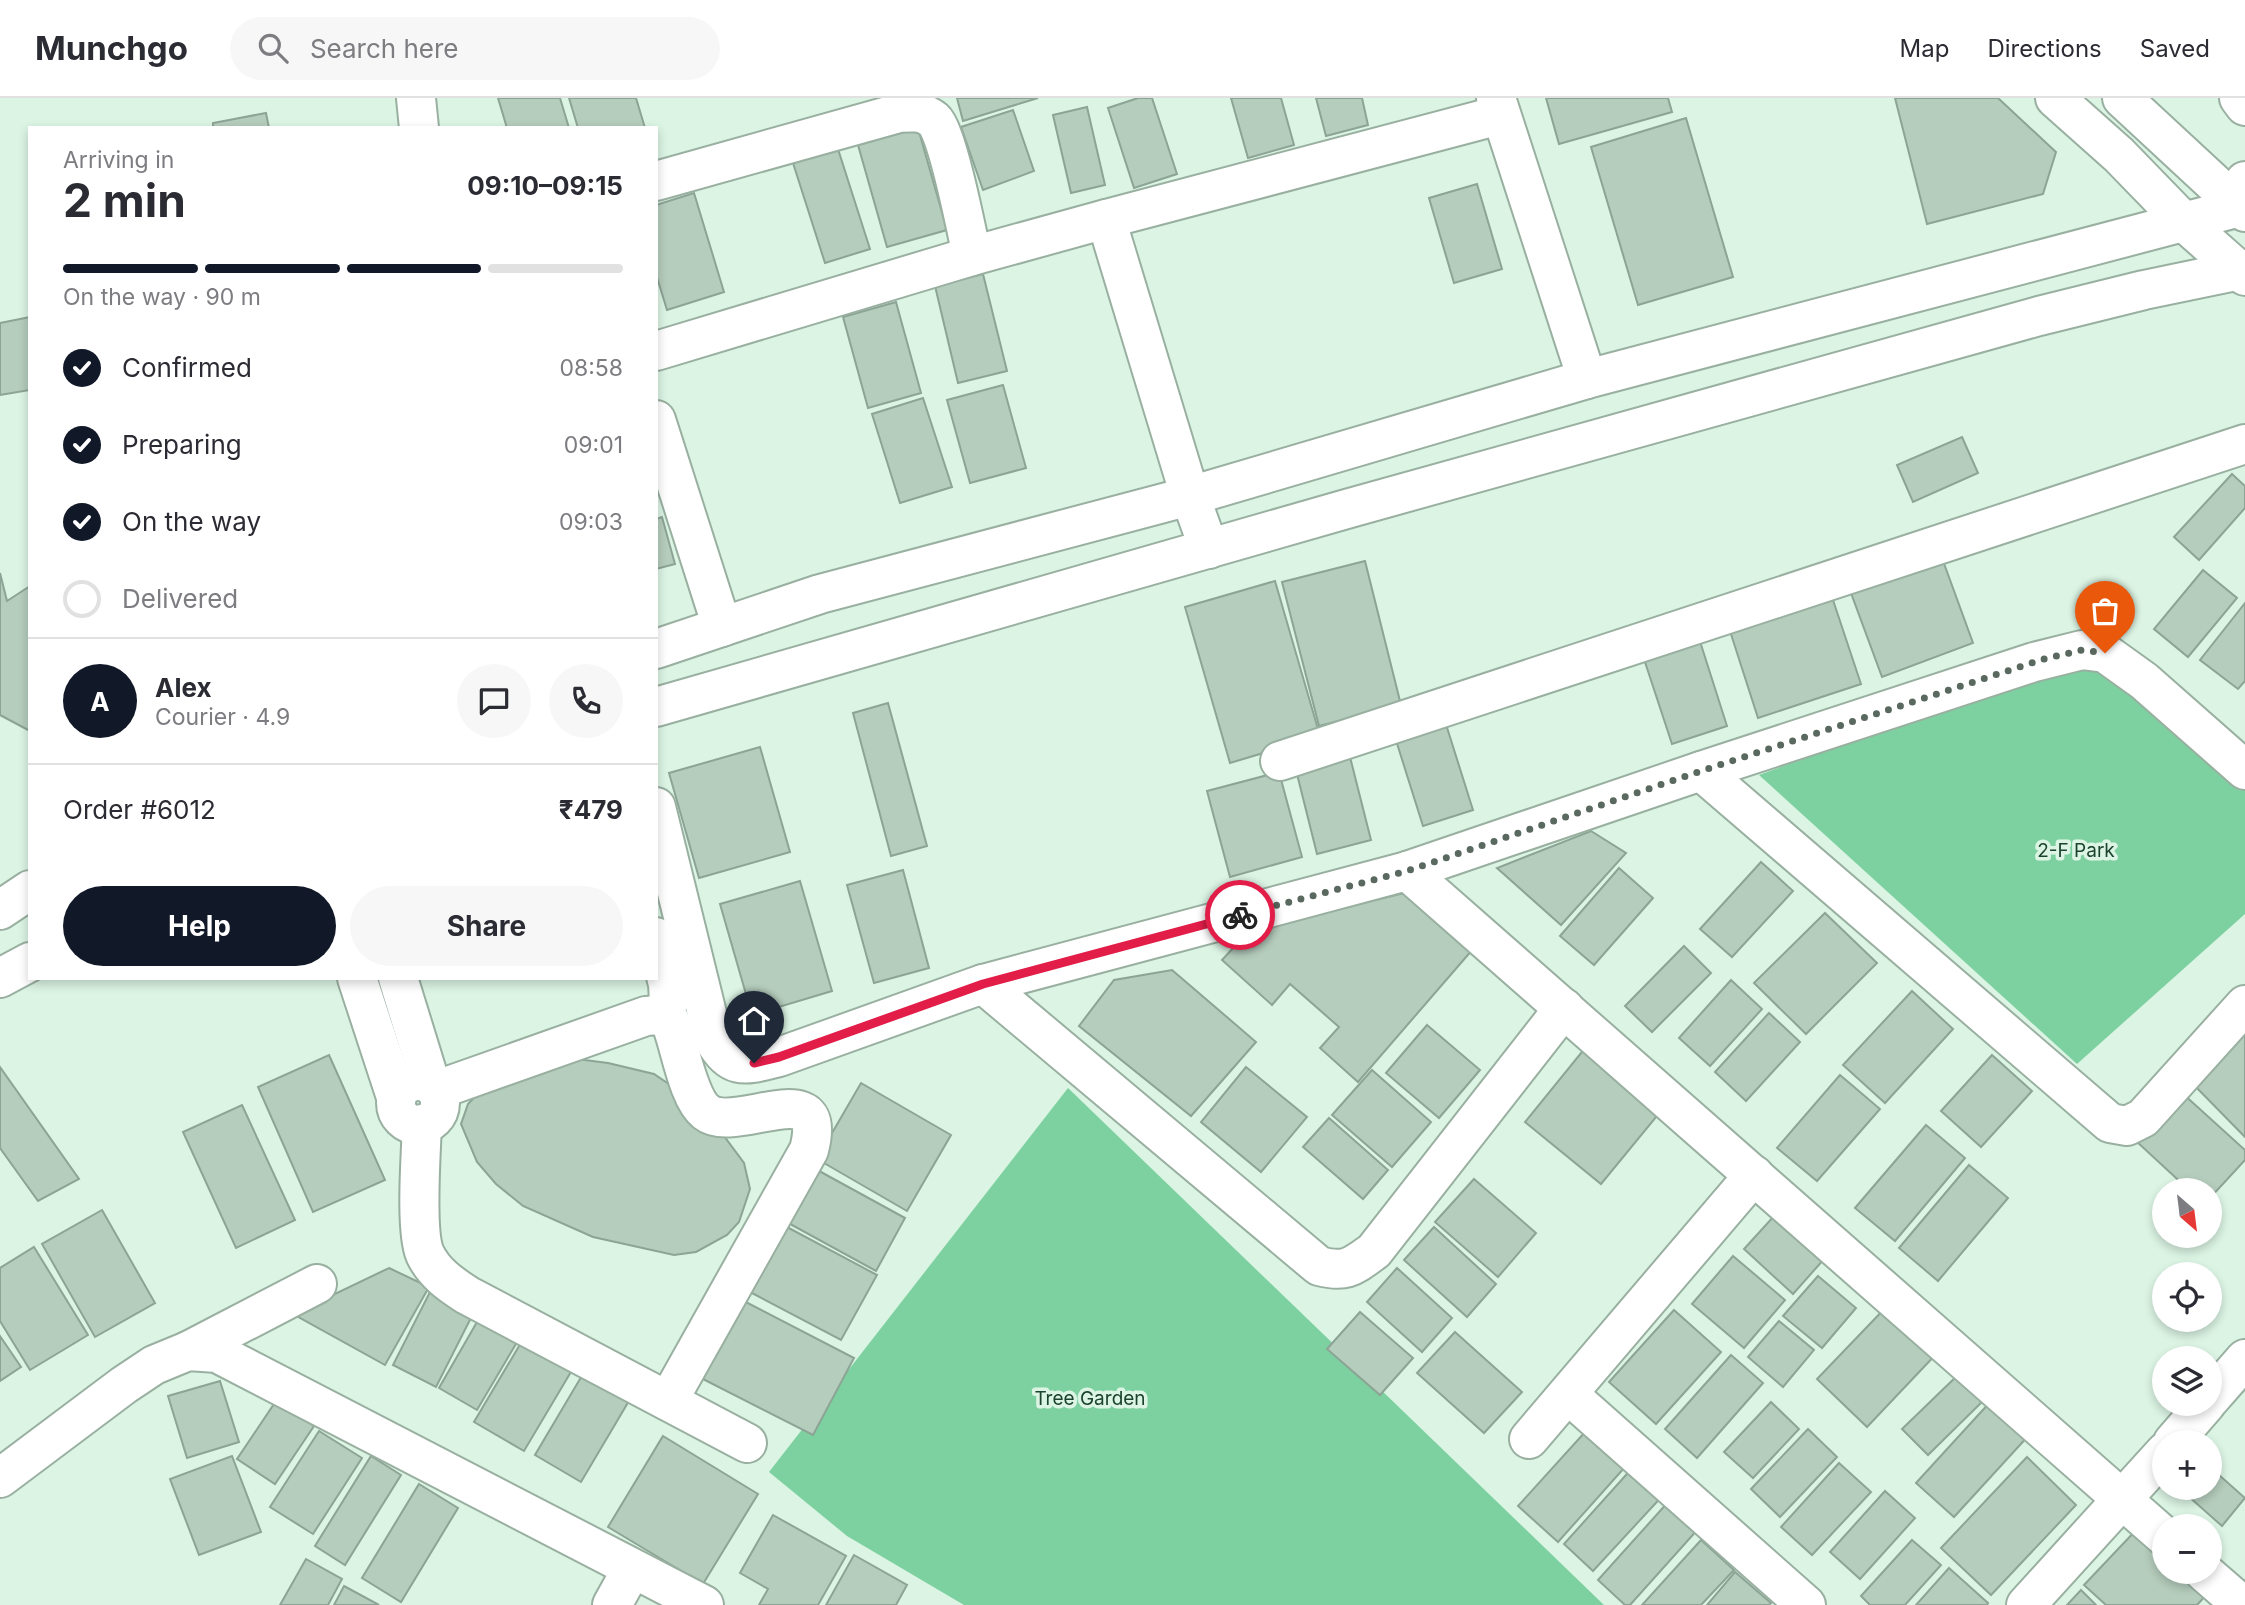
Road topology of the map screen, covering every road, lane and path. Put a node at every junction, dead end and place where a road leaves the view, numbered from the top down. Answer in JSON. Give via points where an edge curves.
{"nodes":[{"id":1,"x":416,"y":98,"type":"edge"},
{"id":2,"x":2055,"y":98,"type":"edge"},
{"id":3,"x":2122,"y":98,"type":"edge"},
{"id":4,"x":2239,"y":98,"type":"edge"},
{"id":5,"x":1498,"y":106,"type":"edge"},
{"id":6,"x":2245,"y":106,"type":"edge"},
{"id":7,"x":418,"y":126,"type":"edge"},
{"id":8,"x":658,"y":180,"type":"edge"},
{"id":9,"x":2243,"y":200,"type":"edge"},
{"id":10,"x":1106,"y":219,"type":"junction"},
{"id":11,"x":2184,"y":222,"type":"junction"},
{"id":12,"x":972,"y":256,"type":"junction"},
{"id":13,"x":2242,"y":272,"type":"edge"},
{"id":14,"x":658,"y":350,"type":"edge"},
{"id":15,"x":1587,"y":379,"type":"junction"},
{"id":16,"x":658,"y":426,"type":"edge"},
{"id":17,"x":2245,"y":444,"type":"edge"},
{"id":18,"x":1190,"y":496,"type":"junction"},
{"id":19,"x":1209,"y":549,"type":"junction"},
{"id":20,"x":722,"y":627,"type":"junction"},
{"id":21,"x":658,"y":648,"type":"edge"},
{"id":22,"x":658,"y":706,"type":"edge"},
{"id":23,"x":1280,"y":761,"type":"dead end"},
{"id":24,"x":2245,"y":770,"type":"edge"},
{"id":25,"x":1701,"y":771,"type":"junction"},
{"id":26,"x":658,"y":815,"type":"edge"},
{"id":27,"x":1407,"y":871,"type":"junction"},
{"id":28,"x":28,"y":891,"type":"edge"},
{"id":29,"x":0,"y":910,"type":"edge"},
{"id":30,"x":658,"y":945,"type":"edge"},
{"id":31,"x":28,"y":963,"type":"edge"},
{"id":32,"x":0,"y":978,"type":"edge"},
{"id":33,"x":357,"y":980,"type":"edge"},
{"id":34,"x":399,"y":980,"type":"edge"},
{"id":35,"x":983,"y":984,"type":"junction"},
{"id":36,"x":2245,"y":1005,"type":"edge"},
{"id":37,"x":1563,"y":1008,"type":"junction"},
{"id":38,"x":660,"y":1015,"type":"junction"},
{"id":39,"x":434,"y":1087,"type":"junction"},
{"id":40,"x":409,"y":1111,"type":"junction"},
{"id":41,"x":1754,"y":1175,"type":"junction"},
{"id":42,"x":317,"y":1284,"type":"dead end"},
{"id":43,"x":188,"y":1351,"type":"junction"},
{"id":44,"x":2245,"y":1359,"type":"edge"},
{"id":45,"x":2222,"y":1385,"type":"edge"},
{"id":46,"x":1569,"y":1395,"type":"junction"},
{"id":47,"x":668,"y":1401,"type":"junction"},
{"id":48,"x":2196,"y":1416,"type":"edge"},
{"id":49,"x":2183,"y":1430,"type":"edge"},
{"id":50,"x":1530,"y":1439,"type":"dead end"},
{"id":51,"x":747,"y":1443,"type":"dead end"},
{"id":52,"x":2152,"y":1467,"type":"edge"},
{"id":53,"x":0,"y":1478,"type":"edge"},
{"id":54,"x":2123,"y":1500,"type":"junction"},
{"id":55,"x":2152,"y":1526,"type":"edge"},
{"id":56,"x":632,"y":1569,"type":"junction"},
{"id":57,"x":2218,"y":1584,"type":"edge"},
{"id":58,"x":611,"y":1605,"type":"edge"},
{"id":59,"x":704,"y":1605,"type":"edge"},
{"id":60,"x":1806,"y":1605,"type":"edge"},
{"id":61,"x":2026,"y":1605,"type":"edge"},
{"id":62,"x":2242,"y":1605,"type":"edge"}],
"edges":[{"from":1,"to":7,"type":"street"},
{"from":2,"to":11,"type":"street"},
{"from":3,"to":9,"type":"street"},
{"from":4,"to":6,"type":"street"},
{"from":5,"to":10,"type":"street"},
{"from":5,"to":15,"type":"street"},
{"from":8,"to":12,"type":"street","via":[[899,113],[921,112],[937,122]]},
{"from":9,"to":11,"type":"street"},
{"from":10,"to":12,"type":"street"},
{"from":10,"to":18,"type":"street"},
{"from":11,"to":13,"type":"street"},
{"from":11,"to":15,"type":"street"},
{"from":12,"to":14,"type":"street"},
{"from":13,"to":19,"type":"street","via":[[2039,316]]},
{"from":15,"to":18,"type":"street"},
{"from":16,"to":20,"type":"street"},
{"from":17,"to":23,"type":"street"},
{"from":18,"to":19,"type":"street"},
{"from":18,"to":20,"type":"street","via":[[820,594]]},
{"from":19,"to":22,"type":"street"},
{"from":20,"to":21,"type":"street"},
{"from":24,"to":25,"type":"street","via":[[2144,681],[2105,653],[2082,650]]},
{"from":25,"to":27,"type":"street"},
{"from":25,"to":36,"type":"street","via":[[2110,1124],[2127,1126],[2143,1118]]},
{"from":26,"to":35,"type":"street","via":[[713,1038],[734,1063],[779,1057]]},
{"from":27,"to":35,"type":"street"},
{"from":27,"to":37,"type":"street"},
{"from":28,"to":29,"type":"street"},
{"from":30,"to":38,"type":"street","via":[[669,1001]]},
{"from":31,"to":32,"type":"street"},
{"from":33,"to":40,"type":"street"},
{"from":34,"to":39,"type":"street"},
{"from":35,"to":37,"type":"street","via":[[1318,1266],[1338,1271],[1374,1251]]},
{"from":37,"to":41,"type":"street"},
{"from":38,"to":39,"type":"street"},
{"from":38,"to":47,"type":"street","via":[[670,1021],[697,1103],[707,1114],[738,1117],[792,1107],[804,1111],[812,1136],[809,1150]]},
{"from":39,"to":40,"type":"street","via":[[425,1081],[404,1085]]},
{"from":40,"to":47,"type":"street","via":[[424,1252],[443,1279]]},
{"from":41,"to":46,"type":"street"},
{"from":41,"to":54,"type":"street"},
{"from":42,"to":43,"type":"street"},
{"from":43,"to":53,"type":"street","via":[[154,1365],[124,1385]]},
{"from":43,"to":56,"type":"street","via":[[217,1353]]},
{"from":44,"to":45,"type":"street"},
{"from":46,"to":50,"type":"street"},
{"from":46,"to":60,"type":"street"},
{"from":47,"to":51,"type":"street"},
{"from":48,"to":49,"type":"street"},
{"from":52,"to":54,"type":"street"},
{"from":54,"to":55,"type":"street"},
{"from":54,"to":61,"type":"street"},
{"from":56,"to":58,"type":"street"},
{"from":56,"to":59,"type":"street"},
{"from":57,"to":62,"type":"street"}]}
